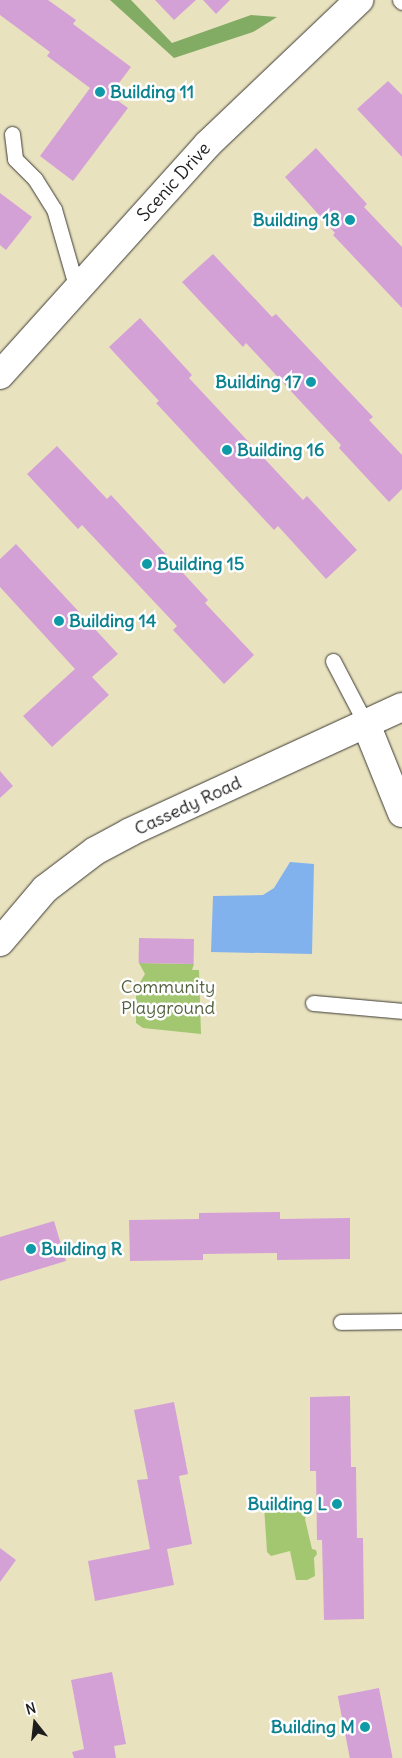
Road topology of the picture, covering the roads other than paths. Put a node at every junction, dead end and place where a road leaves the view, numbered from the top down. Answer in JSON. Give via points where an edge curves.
{"nodes":[{"id":1,"x":353,"y":2,"type":"edge"},
{"id":2,"x":12,"y":134,"type":"dead end"},
{"id":3,"x":77,"y":289,"type":"junction"},
{"id":4,"x":0,"y":375,"type":"edge"},
{"id":5,"x":333,"y":661,"type":"dead end"},
{"id":6,"x":402,"y":707,"type":"edge"},
{"id":7,"x":366,"y":724,"type":"junction"},
{"id":8,"x":402,"y":814,"type":"edge"},
{"id":9,"x":0,"y":942,"type":"edge"},
{"id":10,"x":313,"y":1003,"type":"dead end"},
{"id":11,"x":402,"y":1011,"type":"edge"},
{"id":12,"x":402,"y":1321,"type":"edge"},
{"id":13,"x":341,"y":1322,"type":"dead end"}],
"edges":[{"from":1,"to":3,"type":"street","name":"Scenic Drive","via":[[208,144]]},
{"from":2,"to":3,"type":"lane","via":[[14,159],[36,179],[54,209]]},
{"from":3,"to":4,"type":"street","name":"Scenic Drive"},
{"from":5,"to":7,"type":"lane"},
{"from":6,"to":7,"type":"street","name":"Cassedy Road"},
{"from":7,"to":8,"type":"street"},
{"from":7,"to":9,"type":"street","name":"Cassedy Road","via":[[95,851],[45,889]]},
{"from":10,"to":11,"type":"lane"},
{"from":12,"to":13,"type":"lane"}]}
